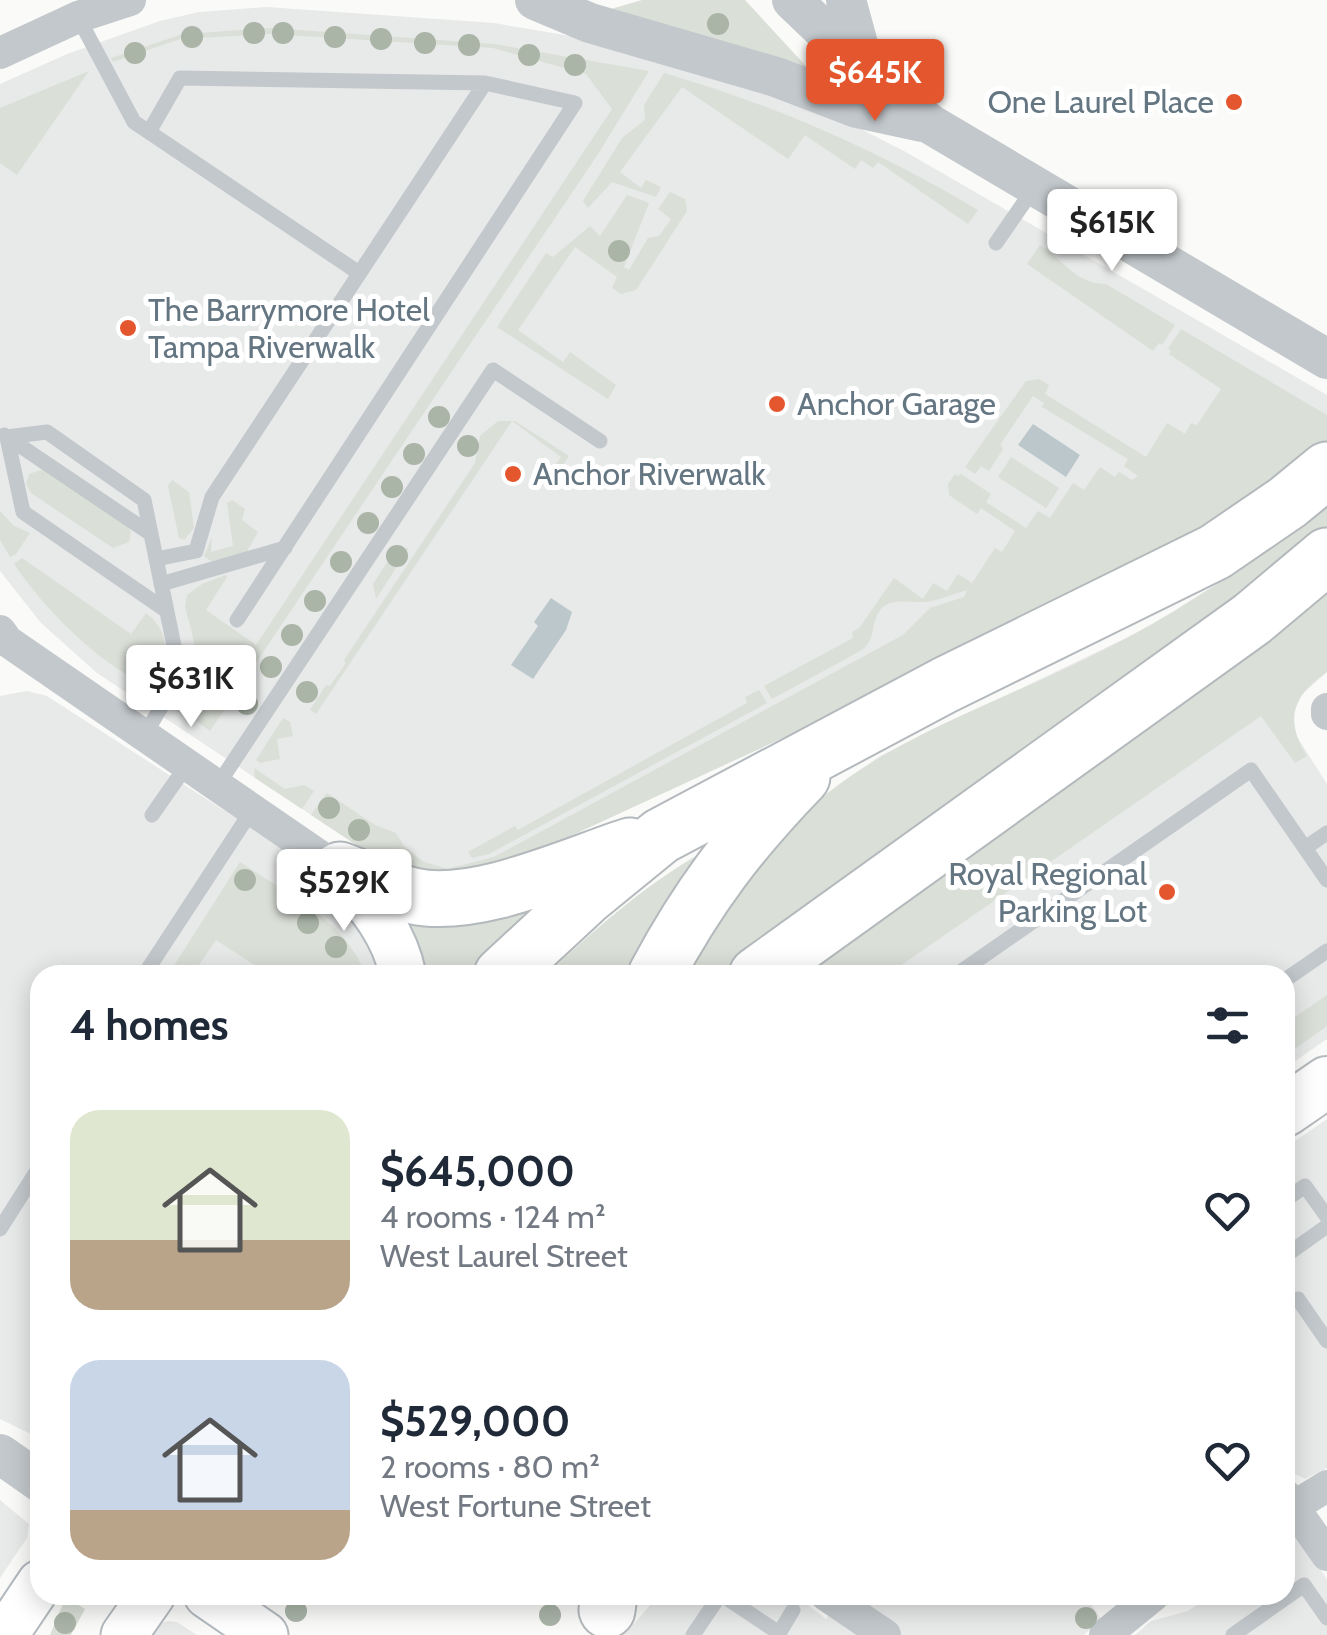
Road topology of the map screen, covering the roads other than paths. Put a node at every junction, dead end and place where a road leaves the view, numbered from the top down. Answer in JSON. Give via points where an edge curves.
{"nodes":[{"id":1,"x":130,"y":0,"type":"edge"},
{"id":2,"x":535,"y":0,"type":"edge"},
{"id":3,"x":792,"y":0,"type":"edge"},
{"id":4,"x":846,"y":0,"type":"edge"},
{"id":5,"x":78,"y":17,"type":"junction"},
{"id":6,"x":0,"y":53,"type":"edge"},
{"id":7,"x":865,"y":70,"type":"junction"},
{"id":8,"x":485,"y":82,"type":"junction"},
{"id":9,"x":930,"y":124,"type":"junction"},
{"id":10,"x":149,"y":132,"type":"junction"},
{"id":11,"x":1034,"y":188,"type":"junction"},
{"id":12,"x":996,"y":243,"type":"dead end"},
{"id":13,"x":360,"y":273,"type":"junction"},
{"id":14,"x":1327,"y":358,"type":"edge"},
{"id":15,"x":4,"y":434,"type":"edge"},
{"id":16,"x":600,"y":441,"type":"dead end"},
{"id":17,"x":1327,"y":470,"type":"edge"},
{"id":18,"x":150,"y":534,"type":"junction"},
{"id":19,"x":285,"y":548,"type":"junction"},
{"id":20,"x":1327,"y":556,"type":"edge"},
{"id":21,"x":156,"y":559,"type":"junction"},
{"id":22,"x":161,"y":584,"type":"junction"},
{"id":23,"x":167,"y":611,"type":"junction"},
{"id":24,"x":237,"y":620,"type":"dead end"},
{"id":25,"x":2,"y":640,"type":"edge"},
{"id":26,"x":848,"y":734,"type":"junction"},
{"id":27,"x":144,"y":736,"type":"junction"},
{"id":28,"x":187,"y":765,"type":"junction"},
{"id":29,"x":218,"y":786,"type":"junction"},
{"id":30,"x":252,"y":810,"type":"junction"},
{"id":31,"x":152,"y":815,"type":"dead end"},
{"id":32,"x":1327,"y":832,"type":"edge"},
{"id":33,"x":661,"y":836,"type":"junction"},
{"id":34,"x":1305,"y":848,"type":"junction"},
{"id":35,"x":340,"y":870,"type":"junction"},
{"id":36,"x":1327,"y":880,"type":"edge"},
{"id":37,"x":1327,"y":951,"type":"edge"},
{"id":38,"x":151,"y":965,"type":"edge"},
{"id":39,"x":401,"y":965,"type":"edge"},
{"id":40,"x":513,"y":965,"type":"edge"},
{"id":41,"x":661,"y":965,"type":"edge"},
{"id":42,"x":771,"y":965,"type":"edge"},
{"id":43,"x":970,"y":965,"type":"edge"},
{"id":44,"x":1295,"y":973,"type":"edge"},
{"id":45,"x":30,"y":1182,"type":"edge"},
{"id":46,"x":1295,"y":1193,"type":"edge"},
{"id":47,"x":1327,"y":1217,"type":"edge"},
{"id":48,"x":1327,"y":1226,"type":"edge"},
{"id":49,"x":0,"y":1228,"type":"edge"},
{"id":50,"x":1295,"y":1249,"type":"edge"},
{"id":51,"x":1298,"y":1299,"type":"dead end"},
{"id":52,"x":1327,"y":1341,"type":"edge"},
{"id":53,"x":0,"y":1454,"type":"edge"},
{"id":54,"x":30,"y":1475,"type":"edge"},
{"id":55,"x":1327,"y":1486,"type":"edge"},
{"id":56,"x":1295,"y":1502,"type":"edge"},
{"id":57,"x":1295,"y":1514,"type":"edge"},
{"id":58,"x":1327,"y":1555,"type":"edge"},
{"id":59,"x":1295,"y":1592,"type":"edge"},
{"id":60,"x":30,"y":1598,"type":"edge"},
{"id":61,"x":145,"y":1605,"type":"edge"},
{"id":62,"x":222,"y":1605,"type":"edge"},
{"id":63,"x":714,"y":1605,"type":"edge"},
{"id":64,"x":736,"y":1605,"type":"edge"},
{"id":65,"x":841,"y":1605,"type":"edge"},
{"id":66,"x":1142,"y":1605,"type":"edge"},
{"id":67,"x":1277,"y":1605,"type":"edge"},
{"id":68,"x":793,"y":1610,"type":"dead end"},
{"id":69,"x":1327,"y":1618,"type":"edge"},
{"id":70,"x":778,"y":1634,"type":"edge"},
{"id":71,"x":6,"y":1635,"type":"edge"},
{"id":72,"x":124,"y":1635,"type":"edge"},
{"id":73,"x":265,"y":1635,"type":"edge"},
{"id":74,"x":693,"y":1635,"type":"edge"},
{"id":75,"x":885,"y":1635,"type":"edge"},
{"id":76,"x":1105,"y":1635,"type":"edge"},
{"id":77,"x":1234,"y":1635,"type":"edge"}],
"edges":[{"from":1,"to":5,"type":"street"},
{"from":2,"to":9,"type":"street","via":[[857,108]]},
{"from":3,"to":7,"type":"street"},
{"from":4,"to":7,"type":"street"},
{"from":5,"to":6,"type":"street"},
{"from":5,"to":10,"type":"lane","via":[[134,122]]},
{"from":7,"to":9,"type":"street"},
{"from":8,"to":10,"type":"lane","via":[[180,78]]},
{"from":8,"to":13,"type":"lane"},
{"from":8,"to":19,"type":"lane","via":[[576,103]]},
{"from":9,"to":11,"type":"street"},
{"from":10,"to":13,"type":"lane"},
{"from":11,"to":12,"type":"lane"},
{"from":11,"to":14,"type":"street"},
{"from":13,"to":21,"type":"lane","via":[[212,497],[196,551]]},
{"from":15,"to":18,"type":"lane"},
{"from":15,"to":18,"type":"lane","via":[[48,432],[144,500]]},
{"from":15,"to":23,"type":"lane","via":[[23,512]]},
{"from":16,"to":29,"type":"lane","via":[[493,370]]},
{"from":17,"to":26,"type":"highway","via":[[1192,565]]},
{"from":18,"to":21,"type":"lane"},
{"from":19,"to":22,"type":"lane"},
{"from":19,"to":24,"type":"lane"},
{"from":20,"to":42,"type":"highway","via":[[1252,619]]},
{"from":21,"to":22,"type":"lane"},
{"from":22,"to":23,"type":"lane"},
{"from":23,"to":27,"type":"lane","via":[[180,675]]},
{"from":25,"to":27,"type":"street"},
{"from":26,"to":33,"type":"highway"},
{"from":26,"to":41,"type":"highway","via":[[735,849]]},
{"from":27,"to":28,"type":"street"},
{"from":28,"to":29,"type":"street"},
{"from":28,"to":31,"type":"lane"},
{"from":29,"to":30,"type":"street"},
{"from":30,"to":35,"type":"street"},
{"from":30,"to":38,"type":"lane"},
{"from":32,"to":34,"type":"lane"},
{"from":33,"to":35,"type":"highway","via":[[506,888],[447,900]]},
{"from":33,"to":40,"type":"highway"},
{"from":34,"to":36,"type":"lane"},
{"from":34,"to":43,"type":"lane","via":[[1251,770]]},
{"from":35,"to":39,"type":"main road","via":[[387,927]]},
{"from":37,"to":44,"type":"lane"},
{"from":45,"to":49,"type":"lane"},
{"from":46,"to":47,"type":"lane","via":[[1305,1186]]},
{"from":48,"to":50,"type":"lane"},
{"from":51,"to":52,"type":"lane"},
{"from":53,"to":54,"type":"street"},
{"from":55,"to":56,"type":"street"},
{"from":57,"to":58,"type":"street"},
{"from":59,"to":69,"type":"lane","via":[[1304,1586]]},
{"from":60,"to":71,"type":"main road"},
{"from":61,"to":72,"type":"main road"},
{"from":62,"to":73,"type":"main road"},
{"from":63,"to":74,"type":"lane"},
{"from":64,"to":70,"type":"lane"},
{"from":65,"to":75,"type":"street"},
{"from":66,"to":76,"type":"street"},
{"from":67,"to":77,"type":"lane"},
{"from":68,"to":70,"type":"lane"}]}
